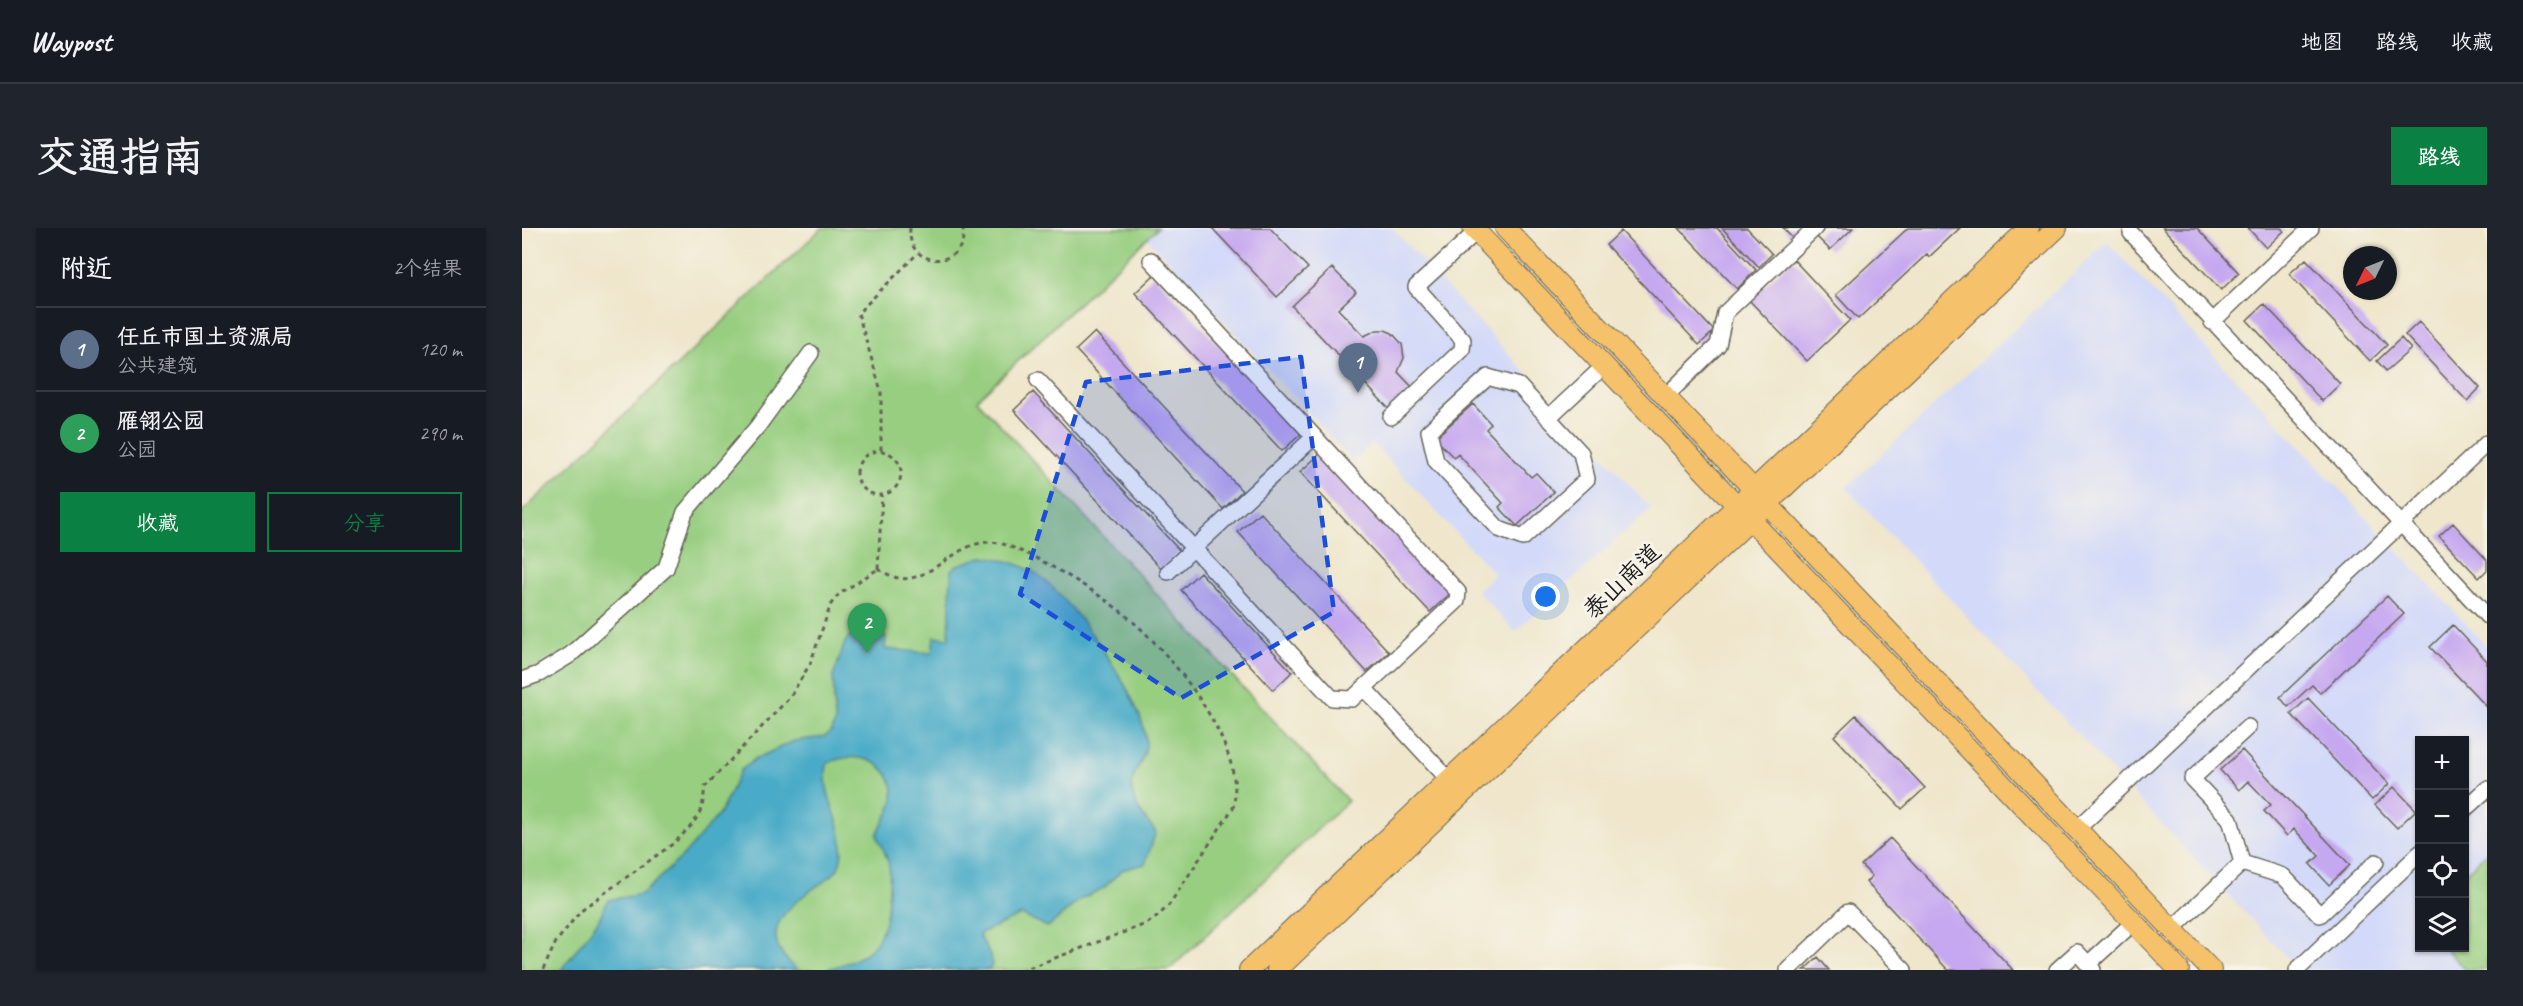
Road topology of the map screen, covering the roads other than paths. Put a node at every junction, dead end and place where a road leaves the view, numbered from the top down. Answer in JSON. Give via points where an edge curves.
{"nodes":[{"id":1,"x":1505,"y":228,"type":"edge"},
{"id":2,"x":1815,"y":228,"type":"edge"},
{"id":3,"x":2029,"y":228,"type":"edge"},
{"id":4,"x":2057,"y":228,"type":"edge"},
{"id":5,"x":2311,"y":228,"type":"edge"},
{"id":6,"x":1475,"y":230,"type":"edge"},
{"id":7,"x":2131,"y":233,"type":"dead end"},
{"id":8,"x":1151,"y":260,"type":"dead end"},
{"id":9,"x":2212,"y":322,"type":"junction"},
{"id":10,"x":811,"y":353,"type":"dead end"},
{"id":11,"x":1604,"y":366,"type":"junction"},
{"id":12,"x":1038,"y":380,"type":"dead end"},
{"id":13,"x":1665,"y":397,"type":"junction"},
{"id":14,"x":1391,"y":417,"type":"dead end"},
{"id":15,"x":1548,"y":418,"type":"junction"},
{"id":16,"x":1314,"y":437,"type":"junction"},
{"id":17,"x":2487,"y":443,"type":"edge"},
{"id":18,"x":1761,"y":497,"type":"junction"},
{"id":19,"x":1744,"y":513,"type":"junction"},
{"id":20,"x":2401,"y":524,"type":"junction"},
{"id":21,"x":1194,"y":548,"type":"junction"},
{"id":22,"x":1168,"y":572,"type":"dead end"},
{"id":23,"x":2487,"y":616,"type":"edge"},
{"id":24,"x":522,"y":680,"type":"edge"},
{"id":25,"x":1364,"y":688,"type":"junction"},
{"id":26,"x":2248,"y":727,"type":"dead end"},
{"id":27,"x":1449,"y":780,"type":"junction"},
{"id":28,"x":2487,"y":789,"type":"edge"},
{"id":29,"x":2469,"y":805,"type":"edge"},
{"id":30,"x":2077,"y":829,"type":"junction"},
{"id":31,"x":2415,"y":858,"type":"edge"},
{"id":32,"x":2376,"y":862,"type":"dead end"},
{"id":33,"x":2242,"y":863,"type":"junction"},
{"id":34,"x":2134,"y":922,"type":"junction"},
{"id":35,"x":2172,"y":929,"type":"junction"},
{"id":36,"x":2091,"y":967,"type":"edge"},
{"id":37,"x":1249,"y":970,"type":"edge"},
{"id":38,"x":1277,"y":970,"type":"edge"},
{"id":39,"x":1788,"y":970,"type":"edge"},
{"id":40,"x":1904,"y":970,"type":"edge"},
{"id":41,"x":2057,"y":970,"type":"edge"},
{"id":42,"x":2179,"y":970,"type":"edge"},
{"id":43,"x":2211,"y":970,"type":"edge"},
{"id":44,"x":2297,"y":970,"type":"edge"}],
"edges":[{"from":1,"to":13,"type":"main road"},
{"from":2,"to":13,"type":"lane","via":[[1725,313],[1718,345]]},
{"from":3,"to":18,"type":"main road","name":"泰山南道"},
{"from":4,"to":18,"type":"main road","name":"泰山南道"},
{"from":5,"to":9,"type":"lane"},
{"from":6,"to":11,"type":"main road"},
{"from":6,"to":14,"type":"lane","via":[[1416,287],[1463,340],[1462,350]]},
{"from":7,"to":9,"type":"lane"},
{"from":8,"to":16,"type":"lane"},
{"from":9,"to":20,"type":"lane"},
{"from":10,"to":24,"type":"lane","via":[[758,426],[685,512],[666,568],[570,655]]},
{"from":11,"to":15,"type":"lane"},
{"from":11,"to":19,"type":"main road"},
{"from":12,"to":21,"type":"lane"},
{"from":13,"to":18,"type":"main road"},
{"from":15,"to":15,"type":"lane","via":[[1581,453],[1587,479],[1523,538],[1499,530],[1436,461],[1429,431],[1488,377],[1519,386]]},
{"from":16,"to":21,"type":"lane"},
{"from":16,"to":25,"type":"lane","via":[[1458,592],[1457,601]]},
{"from":17,"to":20,"type":"lane"},
{"from":18,"to":19,"type":"main road","name":"泰山南道"},
{"from":18,"to":30,"type":"main road"},
{"from":19,"to":27,"type":"main road","name":"泰山南道"},
{"from":19,"to":34,"type":"main road"},
{"from":19,"to":38,"type":"main road","name":"泰山南道"},
{"from":20,"to":23,"type":"lane"},
{"from":20,"to":30,"type":"lane"},
{"from":21,"to":22,"type":"lane"},
{"from":21,"to":25,"type":"lane","via":[[1332,698],[1352,699]]},
{"from":25,"to":27,"type":"lane"},
{"from":26,"to":33,"type":"lane","via":[[2192,779],[2229,819]]},
{"from":27,"to":37,"type":"main road","name":"泰山南道"},
{"from":28,"to":29,"type":"lane"},
{"from":30,"to":35,"type":"main road"},
{"from":31,"to":44,"type":"lane"},
{"from":32,"to":33,"type":"lane","via":[[2320,915],[2283,876]]},
{"from":33,"to":35,"type":"lane"},
{"from":34,"to":36,"type":"lane"},
{"from":34,"to":42,"type":"main road"},
{"from":35,"to":43,"type":"main road"},
{"from":36,"to":41,"type":"lane","via":[[2077,952]]},
{"from":39,"to":40,"type":"lane","via":[[1848,912]]}]}
